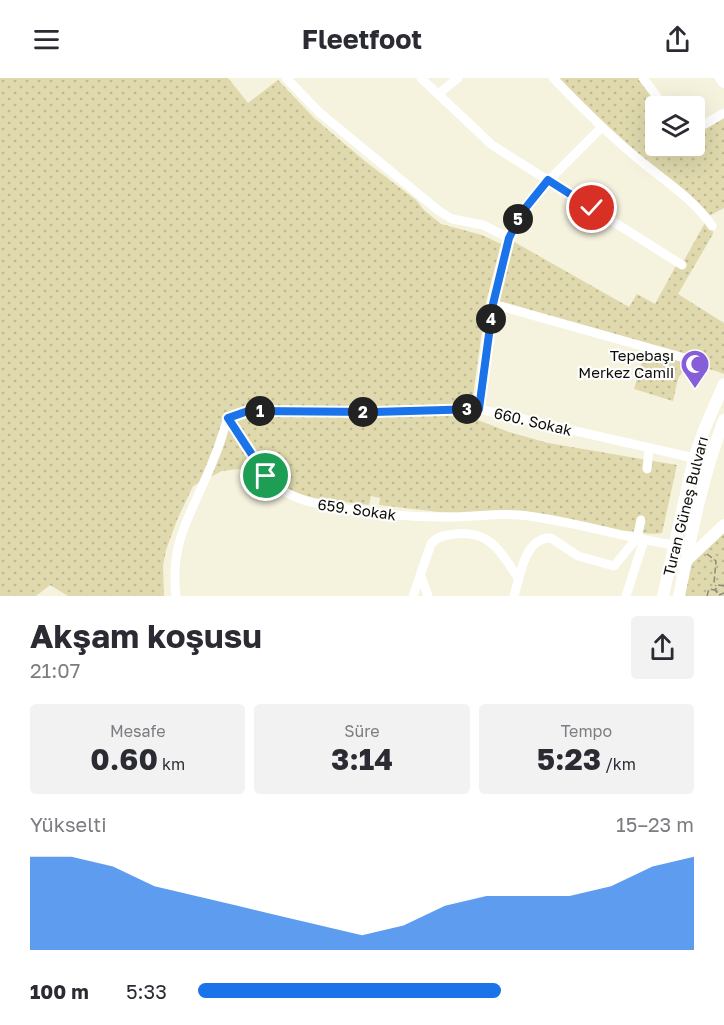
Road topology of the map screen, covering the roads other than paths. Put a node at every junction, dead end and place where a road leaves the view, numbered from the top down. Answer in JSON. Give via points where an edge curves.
{"nodes":[{"id":1,"x":286,"y":78,"type":"edge"},
{"id":2,"x":421,"y":78,"type":"edge"},
{"id":3,"x":458,"y":78,"type":"edge"},
{"id":4,"x":553,"y":78,"type":"edge"},
{"id":5,"x":643,"y":78,"type":"edge"},
{"id":6,"x":721,"y":78,"type":"edge"},
{"id":7,"x":724,"y":82,"type":"edge"},
{"id":8,"x":438,"y":94,"type":"junction"},
{"id":9,"x":656,"y":96,"type":"edge"},
{"id":10,"x":724,"y":113,"type":"edge"},
{"id":11,"x":705,"y":124,"type":"edge"},
{"id":12,"x":601,"y":128,"type":"junction"},
{"id":13,"x":548,"y":180,"type":"junction"},
{"id":14,"x":712,"y":226,"type":"dead end"},
{"id":15,"x":509,"y":238,"type":"junction"},
{"id":16,"x":682,"y":265,"type":"dead end"},
{"id":17,"x":493,"y":304,"type":"junction"},
{"id":18,"x":688,"y":359,"type":"dead end"},
{"id":19,"x":724,"y":384,"type":"edge"},
{"id":20,"x":479,"y":409,"type":"junction"},
{"id":21,"x":228,"y":418,"type":"junction"},
{"id":22,"x":724,"y":420,"type":"edge"},
{"id":23,"x":649,"y":448,"type":"junction"},
{"id":24,"x":694,"y":458,"type":"junction"},
{"id":25,"x":647,"y":469,"type":"dead end"},
{"id":26,"x":641,"y":520,"type":"dead end"},
{"id":27,"x":724,"y":525,"type":"edge"},
{"id":28,"x":641,"y":539,"type":"junction"},
{"id":29,"x":675,"y":545,"type":"junction"},
{"id":30,"x":686,"y":561,"type":"junction"},
{"id":31,"x":420,"y":576,"type":"junction"},
{"id":32,"x":519,"y":579,"type":"junction"},
{"id":33,"x":176,"y":596,"type":"edge"},
{"id":34,"x":414,"y":596,"type":"edge"},
{"id":35,"x":428,"y":596,"type":"edge"},
{"id":36,"x":514,"y":596,"type":"edge"},
{"id":37,"x":626,"y":596,"type":"edge"},
{"id":38,"x":663,"y":596,"type":"edge"},
{"id":39,"x":679,"y":596,"type":"edge"}],
"edges":[{"from":1,"to":15,"type":"street","via":[[320,113],[445,216],[483,225]]},
{"from":2,"to":8,"type":"street"},
{"from":3,"to":8,"type":"street"},
{"from":4,"to":12,"type":"street"},
{"from":5,"to":9,"type":"street"},
{"from":6,"to":7,"type":"main road"},
{"from":8,"to":13,"type":"street","via":[[492,145]]},
{"from":10,"to":11,"type":"street"},
{"from":12,"to":13,"type":"street"},
{"from":12,"to":14,"type":"street","via":[[681,194]]},
{"from":13,"to":15,"type":"street","via":[[523,211]]},
{"from":13,"to":16,"type":"street"},
{"from":15,"to":17,"type":"street"},
{"from":17,"to":18,"type":"street"},
{"from":17,"to":20,"type":"street"},
{"from":19,"to":24,"type":"main road","name":"Turan Güneş Bulvarı"},
{"from":20,"to":21,"type":"street","name":"660. Sokak","via":[[248,411]]},
{"from":20,"to":23,"type":"street","name":"660. Sokak"},
{"from":21,"to":28,"type":"street","name":"659. Sokak","via":[[266,476],[299,500],[441,518],[533,517]]},
{"from":21,"to":33,"type":"street","via":[[177,547]]},
{"from":22,"to":30,"type":"main road","name":"Turan Güneş Bulvarı","via":[[708,463]]},
{"from":23,"to":24,"type":"street","name":"660. Sokak"},
{"from":23,"to":25,"type":"street"},
{"from":24,"to":29,"type":"main road","name":"Turan Güneş Bulvarı"},
{"from":26,"to":28,"type":"street"},
{"from":27,"to":30,"type":"main road"},
{"from":28,"to":29,"type":"street","name":"659. Sokak"},
{"from":28,"to":32,"type":"street","via":[[611,566],[578,556],[551,538],[543,538],[529,550]]},
{"from":28,"to":37,"type":"street"},
{"from":29,"to":38,"type":"main road","name":"Turan Güneş Bulvarı"},
{"from":30,"to":39,"type":"main road","name":"Turan Güneş Bulvarı"},
{"from":31,"to":32,"type":"street","via":[[434,540],[468,533],[494,544]]},
{"from":31,"to":34,"type":"street"},
{"from":31,"to":35,"type":"street"},
{"from":32,"to":36,"type":"street"}]}
